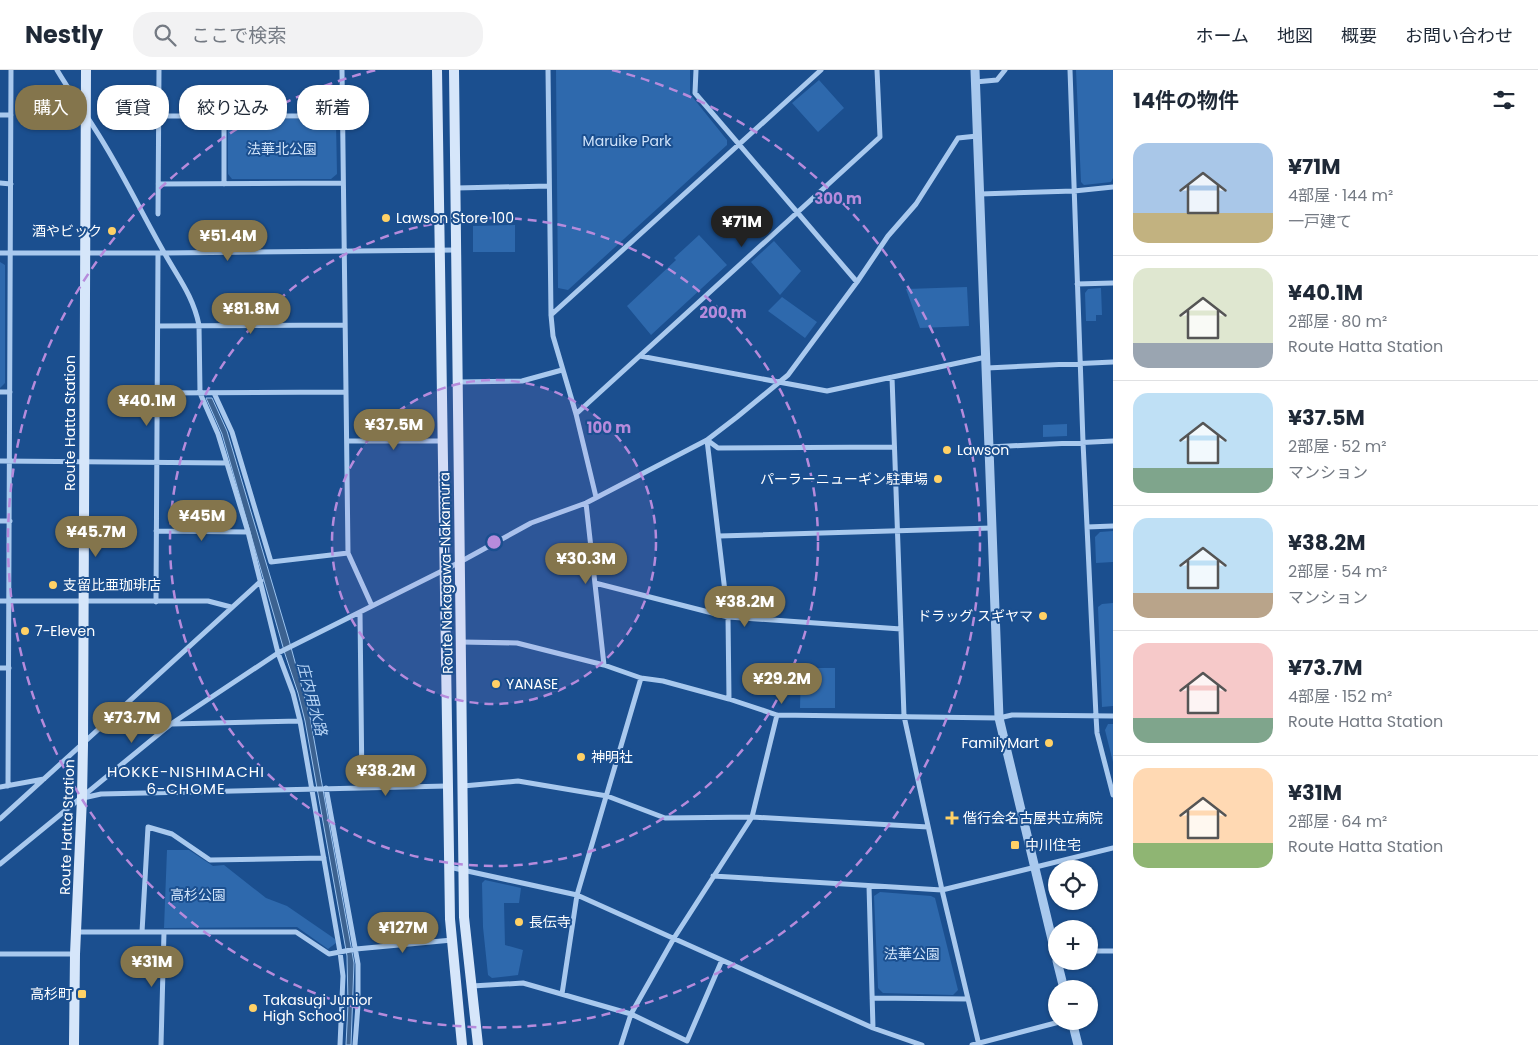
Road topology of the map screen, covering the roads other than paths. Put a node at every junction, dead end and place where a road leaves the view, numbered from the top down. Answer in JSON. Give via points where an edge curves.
{"nodes":[{"id":1,"x":11,"y":70,"type":"edge"},
{"id":2,"x":58,"y":70,"type":"edge"},
{"id":3,"x":86,"y":70,"type":"edge"},
{"id":4,"x":159,"y":70,"type":"edge"},
{"id":5,"x":342,"y":70,"type":"edge"},
{"id":6,"x":437,"y":70,"type":"edge"},
{"id":7,"x":454,"y":70,"type":"edge"},
{"id":8,"x":548,"y":70,"type":"edge"},
{"id":9,"x":696,"y":70,"type":"edge"},
{"id":10,"x":821,"y":70,"type":"edge"},
{"id":11,"x":877,"y":70,"type":"edge"},
{"id":12,"x":975,"y":70,"type":"edge"},
{"id":13,"x":1005,"y":70,"type":"edge"},
{"id":14,"x":1070,"y":70,"type":"edge"},
{"id":15,"x":975,"y":82,"type":"junction"},
{"id":16,"x":67,"y":85,"type":"edge"},
{"id":17,"x":86,"y":85,"type":"edge"},
{"id":18,"x":159,"y":85,"type":"edge"},
{"id":19,"x":342,"y":85,"type":"edge"},
{"id":20,"x":0,"y":115,"type":"edge"},
{"id":21,"x":11,"y":115,"type":"junction"},
{"id":22,"x":87,"y":119,"type":"edge"},
{"id":23,"x":85,"y":130,"type":"edge"},
{"id":24,"x":159,"y":130,"type":"edge"},
{"id":25,"x":224,"y":130,"type":"edge"},
{"id":26,"x":342,"y":130,"type":"edge"},
{"id":27,"x":977,"y":136,"type":"junction"},
{"id":28,"x":739,"y":146,"type":"junction"},
{"id":29,"x":342,"y":183,"type":"junction"},
{"id":30,"x":0,"y":184,"type":"edge"},
{"id":31,"x":11,"y":184,"type":"junction"},
{"id":32,"x":158,"y":184,"type":"junction"},
{"id":33,"x":224,"y":184,"type":"junction"},
{"id":34,"x":549,"y":186,"type":"junction"},
{"id":35,"x":1113,"y":187,"type":"edge"},
{"id":36,"x":456,"y":188,"type":"junction"},
{"id":37,"x":1074,"y":191,"type":"junction"},
{"id":38,"x":980,"y":194,"type":"junction"},
{"id":39,"x":796,"y":212,"type":"junction"},
{"id":40,"x":158,"y":214,"type":"dead end"},
{"id":41,"x":439,"y":250,"type":"junction"},
{"id":42,"x":456,"y":250,"type":"junction"},
{"id":43,"x":344,"y":251,"type":"junction"},
{"id":44,"x":0,"y":253,"type":"edge"},
{"id":45,"x":11,"y":253,"type":"junction"},
{"id":46,"x":85,"y":253,"type":"junction"},
{"id":47,"x":161,"y":253,"type":"junction"},
{"id":48,"x":856,"y":282,"type":"junction"},
{"id":49,"x":1113,"y":282,"type":"edge"},
{"id":50,"x":1077,"y":284,"type":"junction"},
{"id":51,"x":551,"y":315,"type":"junction"},
{"id":52,"x":199,"y":325,"type":"junction"},
{"id":53,"x":345,"y":325,"type":"junction"},
{"id":54,"x":158,"y":326,"type":"junction"},
{"id":55,"x":640,"y":356,"type":"junction"},
{"id":56,"x":986,"y":357,"type":"junction"},
{"id":57,"x":1113,"y":362,"type":"edge"},
{"id":58,"x":1080,"y":364,"type":"junction"},
{"id":59,"x":987,"y":368,"type":"junction"},
{"id":60,"x":562,"y":370,"type":"junction"},
{"id":61,"x":892,"y":377,"type":"junction"},
{"id":62,"x":458,"y":382,"type":"junction"},
{"id":63,"x":780,"y":382,"type":"junction"},
{"id":64,"x":0,"y":392,"type":"edge"},
{"id":65,"x":10,"y":392,"type":"junction"},
{"id":66,"x":346,"y":392,"type":"junction"},
{"id":67,"x":157,"y":393,"type":"junction"},
{"id":68,"x":200,"y":393,"type":"junction"},
{"id":69,"x":214,"y":393,"type":"junction"},
{"id":70,"x":576,"y":414,"type":"junction"},
{"id":71,"x":707,"y":440,"type":"junction"},
{"id":72,"x":347,"y":441,"type":"junction"},
{"id":73,"x":1113,"y":441,"type":"edge"},
{"id":74,"x":442,"y":442,"type":"junction"},
{"id":75,"x":1082,"y":442,"type":"junction"},
{"id":76,"x":989,"y":446,"type":"junction"},
{"id":77,"x":894,"y":447,"type":"junction"},
{"id":78,"x":0,"y":461,"type":"edge"},
{"id":79,"x":10,"y":461,"type":"junction"},
{"id":80,"x":84,"y":461,"type":"junction"},
{"id":81,"x":156,"y":462,"type":"junction"},
{"id":82,"x":227,"y":463,"type":"junction"},
{"id":83,"x":596,"y":497,"type":"junction"},
{"id":84,"x":586,"y":503,"type":"junction"},
{"id":85,"x":0,"y":521,"type":"edge"},
{"id":86,"x":10,"y":521,"type":"junction"},
{"id":87,"x":1113,"y":526,"type":"edge"},
{"id":88,"x":1087,"y":527,"type":"junction"},
{"id":89,"x":992,"y":528,"type":"junction"},
{"id":90,"x":156,"y":531,"type":"junction"},
{"id":91,"x":897,"y":531,"type":"junction"},
{"id":92,"x":248,"y":532,"type":"junction"},
{"id":93,"x":719,"y":536,"type":"junction"},
{"id":94,"x":348,"y":553,"type":"junction"},
{"id":95,"x":460,"y":562,"type":"junction"},
{"id":96,"x":444,"y":570,"type":"junction"},
{"id":97,"x":260,"y":581,"type":"junction"},
{"id":98,"x":595,"y":583,"type":"junction"},
{"id":99,"x":0,"y":601,"type":"edge"},
{"id":100,"x":9,"y":601,"type":"junction"},
{"id":101,"x":84,"y":602,"type":"junction"},
{"id":102,"x":156,"y":602,"type":"junction"},
{"id":103,"x":372,"y":606,"type":"junction"},
{"id":104,"x":231,"y":607,"type":"junction"},
{"id":105,"x":360,"y":612,"type":"junction"},
{"id":106,"x":728,"y":617,"type":"junction"},
{"id":107,"x":901,"y":629,"type":"junction"},
{"id":108,"x":461,"y":642,"type":"junction"},
{"id":109,"x":280,"y":652,"type":"junction"},
{"id":110,"x":604,"y":665,"type":"junction"},
{"id":111,"x":0,"y":668,"type":"edge"},
{"id":112,"x":9,"y":668,"type":"junction"},
{"id":113,"x":642,"y":678,"type":"junction"},
{"id":114,"x":729,"y":699,"type":"junction"},
{"id":115,"x":777,"y":715,"type":"junction"},
{"id":116,"x":904,"y":716,"type":"junction"},
{"id":117,"x":1096,"y":716,"type":"junction"},
{"id":118,"x":1113,"y":716,"type":"edge"},
{"id":119,"x":999,"y":718,"type":"junction"},
{"id":120,"x":300,"y":721,"type":"junction"},
{"id":121,"x":171,"y":724,"type":"junction"},
{"id":122,"x":0,"y":737,"type":"edge"},
{"id":123,"x":8,"y":737,"type":"junction"},
{"id":124,"x":83,"y":745,"type":"junction"},
{"id":125,"x":44,"y":779,"type":"junction"},
{"id":126,"x":8,"y":786,"type":"junction"},
{"id":127,"x":447,"y":786,"type":"junction"},
{"id":128,"x":463,"y":786,"type":"junction"},
{"id":129,"x":0,"y":787,"type":"edge"},
{"id":130,"x":325,"y":788,"type":"junction"},
{"id":131,"x":362,"y":788,"type":"junction"},
{"id":132,"x":314,"y":789,"type":"junction"},
{"id":133,"x":1113,"y":795,"type":"edge"},
{"id":134,"x":607,"y":796,"type":"junction"},
{"id":135,"x":82,"y":798,"type":"junction"},
{"id":136,"x":752,"y":816,"type":"junction"},
{"id":137,"x":0,"y":819,"type":"edge"},
{"id":138,"x":928,"y":827,"type":"junction"},
{"id":139,"x":1113,"y":848,"type":"edge"},
{"id":140,"x":324,"y":858,"type":"junction"},
{"id":141,"x":0,"y":864,"type":"edge"},
{"id":142,"x":449,"y":866,"type":"junction"},
{"id":143,"x":1035,"y":867,"type":"junction"},
{"id":144,"x":464,"y":869,"type":"junction"},
{"id":145,"x":713,"y":876,"type":"junction"},
{"id":146,"x":869,"y":886,"type":"junction"},
{"id":147,"x":942,"y":890,"type":"junction"},
{"id":148,"x":577,"y":895,"type":"junction"},
{"id":149,"x":1048,"y":920,"type":"edge"},
{"id":150,"x":76,"y":932,"type":"junction"},
{"id":151,"x":142,"y":932,"type":"junction"},
{"id":152,"x":164,"y":932,"type":"junction"},
{"id":153,"x":674,"y":938,"type":"junction"},
{"id":154,"x":452,"y":940,"type":"junction"},
{"id":155,"x":354,"y":949,"type":"junction"},
{"id":156,"x":343,"y":951,"type":"junction"},
{"id":157,"x":1098,"y":951,"type":"edge"},
{"id":158,"x":1113,"y":951,"type":"edge"},
{"id":159,"x":0,"y":954,"type":"edge"},
{"id":160,"x":75,"y":954,"type":"junction"},
{"id":161,"x":722,"y":960,"type":"junction"},
{"id":162,"x":472,"y":986,"type":"junction"},
{"id":163,"x":562,"y":994,"type":"junction"},
{"id":164,"x":872,"y":998,"type":"junction"},
{"id":165,"x":968,"y":999,"type":"junction"},
{"id":166,"x":631,"y":1014,"type":"junction"},
{"id":167,"x":1048,"y":1025,"type":"edge"},
{"id":168,"x":873,"y":1028,"type":"junction"},
{"id":169,"x":1074,"y":1030,"type":"edge"},
{"id":170,"x":687,"y":1041,"type":"junction"},
{"id":171,"x":979,"y":1044,"type":"edge"},
{"id":172,"x":74,"y":1045,"type":"edge"},
{"id":173,"x":161,"y":1045,"type":"edge"},
{"id":174,"x":340,"y":1045,"type":"edge"},
{"id":175,"x":355,"y":1045,"type":"edge"},
{"id":176,"x":462,"y":1045,"type":"edge"},
{"id":177,"x":478,"y":1045,"type":"edge"},
{"id":178,"x":621,"y":1045,"type":"edge"},
{"id":179,"x":694,"y":1045,"type":"edge"},
{"id":180,"x":922,"y":1045,"type":"edge"},
{"id":181,"x":972,"y":1045,"type":"edge"},
{"id":182,"x":1078,"y":1045,"type":"edge"}],
"edges":[{"from":1,"to":21,"type":"street"},
{"from":2,"to":16,"type":"street"},
{"from":3,"to":17,"type":"main road","name":"Route Hatta Station"},
{"from":4,"to":18,"type":"street"},
{"from":5,"to":19,"type":"street"},
{"from":6,"to":41,"type":"main road","name":"Route Nakagawa-Nakamura"},
{"from":7,"to":36,"type":"main road","name":"Route Nakagawa-Nakamura"},
{"from":8,"to":34,"type":"street"},
{"from":9,"to":28,"type":"street","via":[[695,93]]},
{"from":10,"to":28,"type":"street"},
{"from":11,"to":39,"type":"street","via":[[880,138]]},
{"from":12,"to":15,"type":"street"},
{"from":13,"to":15,"type":"street","via":[[997,80]]},
{"from":14,"to":37,"type":"street"},
{"from":15,"to":27,"type":"street"},
{"from":20,"to":21,"type":"street"},
{"from":21,"to":31,"type":"street"},
{"from":22,"to":47,"type":"street","via":[[107,148]]},
{"from":23,"to":46,"type":"main road","name":"Route Hatta Station"},
{"from":24,"to":32,"type":"street"},
{"from":25,"to":33,"type":"street"},
{"from":26,"to":29,"type":"street"},
{"from":27,"to":38,"type":"street"},
{"from":27,"to":48,"type":"street","via":[[958,138],[916,204],[888,236]]},
{"from":28,"to":39,"type":"street"},
{"from":28,"to":51,"type":"street"},
{"from":29,"to":33,"type":"street"},
{"from":29,"to":43,"type":"street"},
{"from":30,"to":31,"type":"street"},
{"from":31,"to":45,"type":"street"},
{"from":32,"to":33,"type":"street"},
{"from":32,"to":40,"type":"street"},
{"from":34,"to":36,"type":"street"},
{"from":34,"to":51,"type":"street"},
{"from":35,"to":37,"type":"street"},
{"from":36,"to":42,"type":"main road","name":"Route Nakagawa-Nakamura"},
{"from":37,"to":38,"type":"street"},
{"from":37,"to":50,"type":"street"},
{"from":38,"to":56,"type":"street"},
{"from":39,"to":48,"type":"street"},
{"from":39,"to":55,"type":"street"},
{"from":41,"to":42,"type":"street"},
{"from":41,"to":43,"type":"street"},
{"from":41,"to":74,"type":"main road","name":"Route Nakagawa-Nakamura"},
{"from":42,"to":62,"type":"main road","name":"Route Nakagawa-Nakamura"},
{"from":43,"to":47,"type":"street"},
{"from":43,"to":53,"type":"street"},
{"from":44,"to":45,"type":"street"},
{"from":45,"to":46,"type":"street"},
{"from":45,"to":65,"type":"street"},
{"from":46,"to":47,"type":"street"},
{"from":46,"to":80,"type":"main road","name":"Route Hatta Station"},
{"from":47,"to":52,"type":"street","via":[[188,291]]},
{"from":47,"to":54,"type":"street"},
{"from":48,"to":63,"type":"street"},
{"from":49,"to":50,"type":"street"},
{"from":50,"to":58,"type":"street"},
{"from":51,"to":60,"type":"street"},
{"from":52,"to":53,"type":"street"},
{"from":52,"to":54,"type":"street"},
{"from":52,"to":68,"type":"street"},
{"from":53,"to":66,"type":"street"},
{"from":54,"to":67,"type":"street"},
{"from":55,"to":63,"type":"street"},
{"from":55,"to":70,"type":"street"},
{"from":56,"to":59,"type":"street"},
{"from":56,"to":61,"type":"street"},
{"from":57,"to":58,"type":"street"},
{"from":58,"to":59,"type":"street"},
{"from":58,"to":75,"type":"street"},
{"from":59,"to":76,"type":"street"},
{"from":60,"to":62,"type":"street","via":[[522,381]]},
{"from":60,"to":70,"type":"street"},
{"from":61,"to":63,"type":"street","via":[[827,391]]},
{"from":61,"to":77,"type":"street"},
{"from":62,"to":95,"type":"main road","name":"Route Nakagawa-Nakamura"},
{"from":63,"to":71,"type":"street"},
{"from":64,"to":65,"type":"street"},
{"from":65,"to":79,"type":"street"},
{"from":66,"to":69,"type":"street"},
{"from":66,"to":72,"type":"street"},
{"from":67,"to":68,"type":"street"},
{"from":67,"to":81,"type":"street"},
{"from":68,"to":69,"type":"street"},
{"from":68,"to":82,"type":"street"},
{"from":69,"to":94,"type":"street","via":[[232,432],[271,562]]},
{"from":70,"to":83,"type":"street"},
{"from":71,"to":77,"type":"street","via":[[718,448]]},
{"from":71,"to":83,"type":"street"},
{"from":71,"to":93,"type":"street"},
{"from":72,"to":74,"type":"street"},
{"from":72,"to":94,"type":"street"},
{"from":73,"to":75,"type":"street"},
{"from":74,"to":96,"type":"main road","name":"Route Nakagawa-Nakamura"},
{"from":75,"to":76,"type":"street"},
{"from":75,"to":88,"type":"street"},
{"from":76,"to":89,"type":"street"},
{"from":77,"to":91,"type":"street"},
{"from":78,"to":79,"type":"street"},
{"from":79,"to":80,"type":"street"},
{"from":79,"to":86,"type":"street"},
{"from":80,"to":81,"type":"street"},
{"from":80,"to":101,"type":"main road","name":"Route Hatta Station"},
{"from":81,"to":82,"type":"street"},
{"from":81,"to":90,"type":"street"},
{"from":82,"to":92,"type":"street"},
{"from":83,"to":84,"type":"street"},
{"from":84,"to":95,"type":"street","via":[[532,524]]},
{"from":84,"to":98,"type":"street"},
{"from":85,"to":86,"type":"street"},
{"from":86,"to":100,"type":"street"},
{"from":87,"to":88,"type":"street"},
{"from":88,"to":117,"type":"street"},
{"from":89,"to":91,"type":"street"},
{"from":89,"to":119,"type":"street"},
{"from":90,"to":92,"type":"street"},
{"from":90,"to":102,"type":"street"},
{"from":91,"to":93,"type":"street"},
{"from":91,"to":107,"type":"street"},
{"from":92,"to":97,"type":"street"},
{"from":93,"to":106,"type":"street"},
{"from":94,"to":103,"type":"street"},
{"from":95,"to":96,"type":"street"},
{"from":95,"to":108,"type":"main road","name":"Route Nakagawa-Nakamura"},
{"from":96,"to":103,"type":"street"},
{"from":96,"to":127,"type":"main road","name":"Route Nakagawa-Nakamura"},
{"from":97,"to":104,"type":"street"},
{"from":97,"to":109,"type":"street"},
{"from":98,"to":106,"type":"street"},
{"from":98,"to":110,"type":"street"},
{"from":99,"to":100,"type":"street"},
{"from":100,"to":101,"type":"street"},
{"from":100,"to":112,"type":"street"},
{"from":101,"to":102,"type":"street"},
{"from":101,"to":124,"type":"main road","name":"Route Hatta Station"},
{"from":102,"to":104,"type":"street","via":[[208,601]]},
{"from":103,"to":105,"type":"street"},
{"from":104,"to":124,"type":"street"},
{"from":105,"to":109,"type":"street"},
{"from":105,"to":131,"type":"street"},
{"from":106,"to":107,"type":"street"},
{"from":106,"to":114,"type":"street"},
{"from":107,"to":116,"type":"street"},
{"from":108,"to":110,"type":"street","via":[[517,643]]},
{"from":108,"to":128,"type":"main road","name":"Route Nakagawa-Nakamura"},
{"from":109,"to":120,"type":"street"},
{"from":109,"to":121,"type":"street"},
{"from":110,"to":113,"type":"street"},
{"from":111,"to":112,"type":"street"},
{"from":112,"to":123,"type":"street"},
{"from":113,"to":114,"type":"street"},
{"from":113,"to":134,"type":"street"},
{"from":114,"to":115,"type":"street"},
{"from":115,"to":116,"type":"street"},
{"from":115,"to":136,"type":"street"},
{"from":116,"to":119,"type":"street"},
{"from":116,"to":138,"type":"street"},
{"from":117,"to":118,"type":"street"},
{"from":117,"to":119,"type":"street"},
{"from":117,"to":133,"type":"street","via":[[1097,733]]},
{"from":119,"to":143,"type":"street"},
{"from":120,"to":121,"type":"street"},
{"from":120,"to":132,"type":"street"},
{"from":121,"to":135,"type":"street"},
{"from":122,"to":123,"type":"street"},
{"from":123,"to":126,"type":"street"},
{"from":124,"to":125,"type":"street"},
{"from":124,"to":135,"type":"main road","name":"Route Hatta Station"},
{"from":125,"to":126,"type":"street"},
{"from":125,"to":137,"type":"street"},
{"from":126,"to":129,"type":"street"},
{"from":127,"to":131,"type":"street"},
{"from":127,"to":142,"type":"main road","name":"Route Nakagawa-Nakamura"},
{"from":128,"to":134,"type":"street","via":[[518,781]]},
{"from":128,"to":144,"type":"main road","name":"Route Nakagawa-Nakamura"},
{"from":130,"to":131,"type":"street"},
{"from":130,"to":132,"type":"street"},
{"from":130,"to":155,"type":"street"},
{"from":132,"to":135,"type":"street","via":[[101,794]]},
{"from":132,"to":140,"type":"street"},
{"from":134,"to":136,"type":"street","via":[[665,818]]},
{"from":134,"to":148,"type":"street"},
{"from":135,"to":141,"type":"street"},
{"from":135,"to":150,"type":"main road","name":"Route Hatta Station"},
{"from":136,"to":138,"type":"street"},
{"from":136,"to":145,"type":"street"},
{"from":138,"to":147,"type":"street"},
{"from":139,"to":143,"type":"street"},
{"from":140,"to":151,"type":"street","via":[[210,860],[172,834],[148,827]]},
{"from":140,"to":156,"type":"street"},
{"from":142,"to":144,"type":"street"},
{"from":142,"to":154,"type":"main road","name":"Route Nakagawa-Nakamura"},
{"from":143,"to":147,"type":"street"},
{"from":143,"to":149,"type":"street"},
{"from":144,"to":148,"type":"street"},
{"from":144,"to":162,"type":"main road","name":"Route Nakagawa-Nakamura","via":[[464,917]]},
{"from":145,"to":146,"type":"street"},
{"from":145,"to":153,"type":"street"},
{"from":146,"to":147,"type":"street"},
{"from":146,"to":164,"type":"street"},
{"from":147,"to":165,"type":"street"},
{"from":148,"to":153,"type":"street"},
{"from":148,"to":163,"type":"street"},
{"from":150,"to":151,"type":"street"},
{"from":150,"to":160,"type":"main road","name":"Route Hatta Station"},
{"from":151,"to":152,"type":"street"},
{"from":152,"to":156,"type":"street","via":[[296,932],[329,954]]},
{"from":152,"to":173,"type":"street"},
{"from":153,"to":161,"type":"street"},
{"from":153,"to":166,"type":"street"},
{"from":154,"to":155,"type":"street"},
{"from":154,"to":176,"type":"main road","name":"Route Nakagawa-Nakamura"},
{"from":155,"to":156,"type":"street"},
{"from":155,"to":175,"type":"street","via":[[358,964]]},
{"from":156,"to":174,"type":"street"},
{"from":157,"to":158,"type":"street"},
{"from":159,"to":160,"type":"street"},
{"from":160,"to":172,"type":"main road","name":"Route Hatta Station"},
{"from":161,"to":168,"type":"street"},
{"from":161,"to":170,"type":"street"},
{"from":162,"to":163,"type":"street","via":[[523,983]]},
{"from":162,"to":177,"type":"main road","name":"Route Nakagawa-Nakamura"},
{"from":163,"to":166,"type":"street"},
{"from":164,"to":165,"type":"street"},
{"from":164,"to":168,"type":"street"},
{"from":165,"to":171,"type":"street"},
{"from":166,"to":170,"type":"street"},
{"from":166,"to":178,"type":"street"},
{"from":167,"to":171,"type":"street"},
{"from":168,"to":180,"type":"street"},
{"from":169,"to":182,"type":"street"},
{"from":170,"to":179,"type":"street"},
{"from":171,"to":181,"type":"street"}]}
